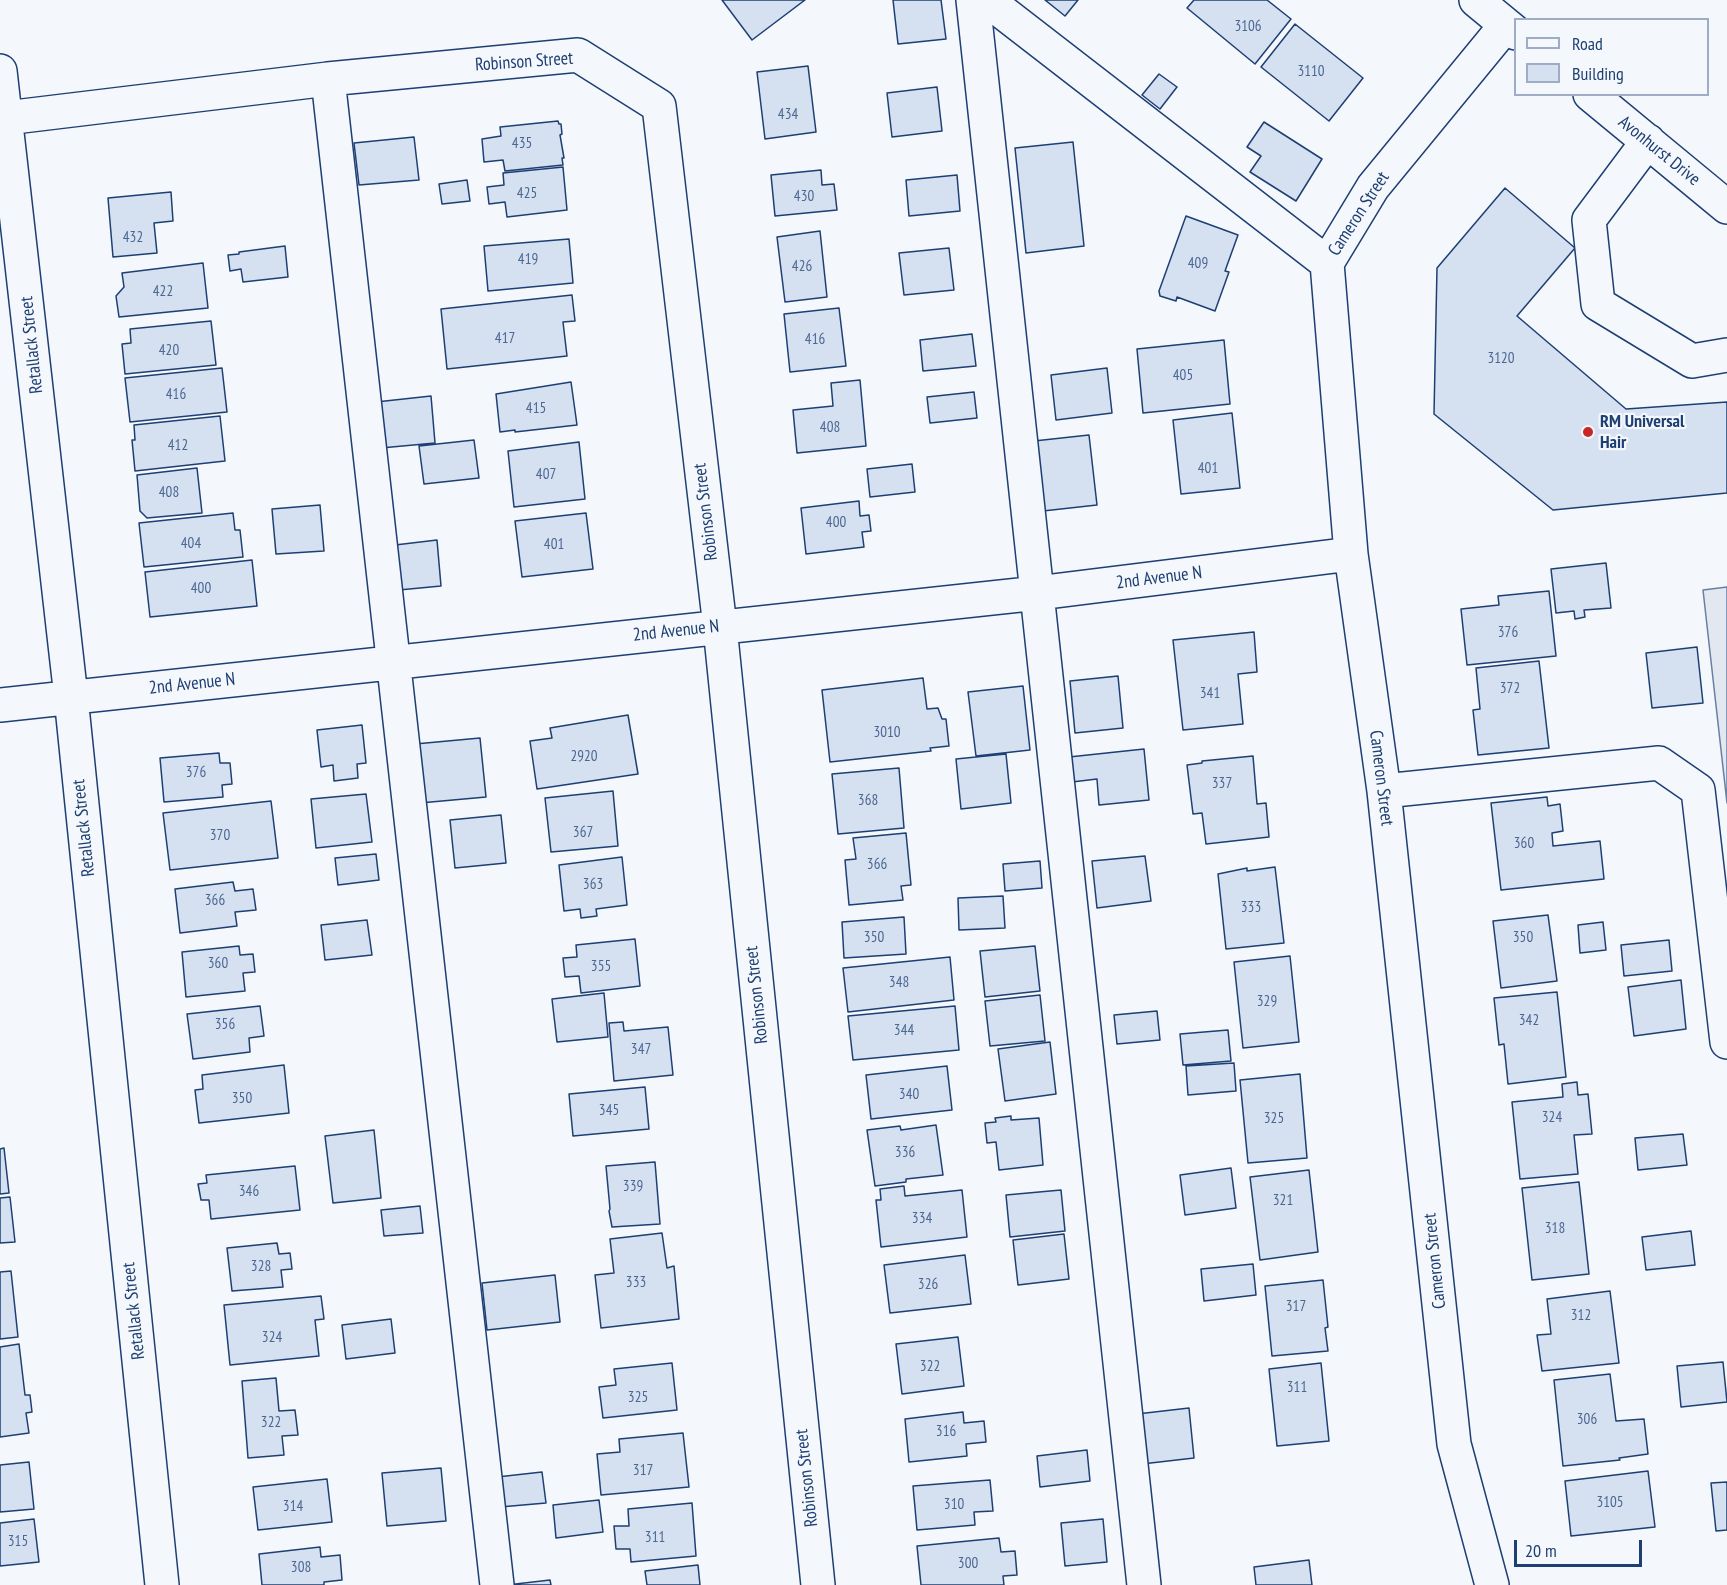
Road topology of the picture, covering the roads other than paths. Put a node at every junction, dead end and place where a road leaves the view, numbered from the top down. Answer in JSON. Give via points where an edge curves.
{"nodes":[{"id":1,"x":973,"y":0,"type":"edge"},
{"id":2,"x":987,"y":0,"type":"edge"},
{"id":3,"x":1476,"y":0,"type":"edge"},
{"id":4,"x":1511,"y":29,"type":"edge"},
{"id":5,"x":0,"y":72,"type":"edge"},
{"id":6,"x":328,"y":79,"type":"junction"},
{"id":7,"x":1592,"y":96,"type":"edge"},
{"id":8,"x":6,"y":118,"type":"junction"},
{"id":9,"x":1648,"y":141,"type":"junction"},
{"id":10,"x":1727,"y":207,"type":"edge"},
{"id":11,"x":1327,"y":263,"type":"junction"},
{"id":12,"x":1727,"y":355,"type":"edge"},
{"id":13,"x":1351,"y":554,"type":"junction"},
{"id":14,"x":1038,"y":593,"type":"junction"},
{"id":15,"x":720,"y":627,"type":"junction"},
{"id":16,"x":393,"y":661,"type":"junction"},
{"id":17,"x":71,"y":697,"type":"junction"},
{"id":18,"x":0,"y":705,"type":"edge"},
{"id":19,"x":1384,"y":791,"type":"junction"},
{"id":20,"x":1727,"y":1042,"type":"edge"},
{"id":21,"x":162,"y":1585,"type":"edge"},
{"id":22,"x":497,"y":1585,"type":"edge"},
{"id":23,"x":818,"y":1585,"type":"edge"},
{"id":24,"x":1144,"y":1585,"type":"edge"},
{"id":25,"x":1492,"y":1585,"type":"edge"}],
"edges":[{"from":1,"to":14,"type":"street"},
{"from":2,"to":11,"type":"street"},
{"from":3,"to":4,"type":"street"},
{"from":4,"to":11,"type":"street","name":"Cameron Street","via":[[1373,187]]},
{"from":5,"to":8,"type":"street","name":"Retallack Street"},
{"from":6,"to":8,"type":"street","name":"Robinson Street"},
{"from":6,"to":15,"type":"street","name":"Robinson Street","via":[[578,55],[659,106]]},
{"from":6,"to":16,"type":"street"},
{"from":7,"to":9,"type":"street","name":"Avonhurst Drive"},
{"from":8,"to":17,"type":"street","name":"Retallack Street"},
{"from":9,"to":10,"type":"street","name":"Avonhurst Drive"},
{"from":9,"to":12,"type":"street","via":[[1589,220],[1598,304],[1692,361]]},
{"from":11,"to":13,"type":"street","name":"Cameron Street"},
{"from":13,"to":14,"type":"street","name":"2nd Avenue N"},
{"from":13,"to":19,"type":"street","name":"Cameron Street"},
{"from":14,"to":15,"type":"street","name":"2nd Avenue N"},
{"from":14,"to":24,"type":"street"},
{"from":15,"to":16,"type":"street","name":"2nd Avenue N"},
{"from":15,"to":23,"type":"street","name":"Robinson Street"},
{"from":16,"to":17,"type":"street","name":"2nd Avenue N"},
{"from":16,"to":22,"type":"street"},
{"from":17,"to":18,"type":"street","name":"2nd Avenue N"},
{"from":17,"to":21,"type":"street","name":"Retallack Street"},
{"from":19,"to":20,"type":"street","via":[[1659,763],[1698,790]]},
{"from":19,"to":25,"type":"street","name":"Cameron Street","via":[[1454,1444]]}]}
